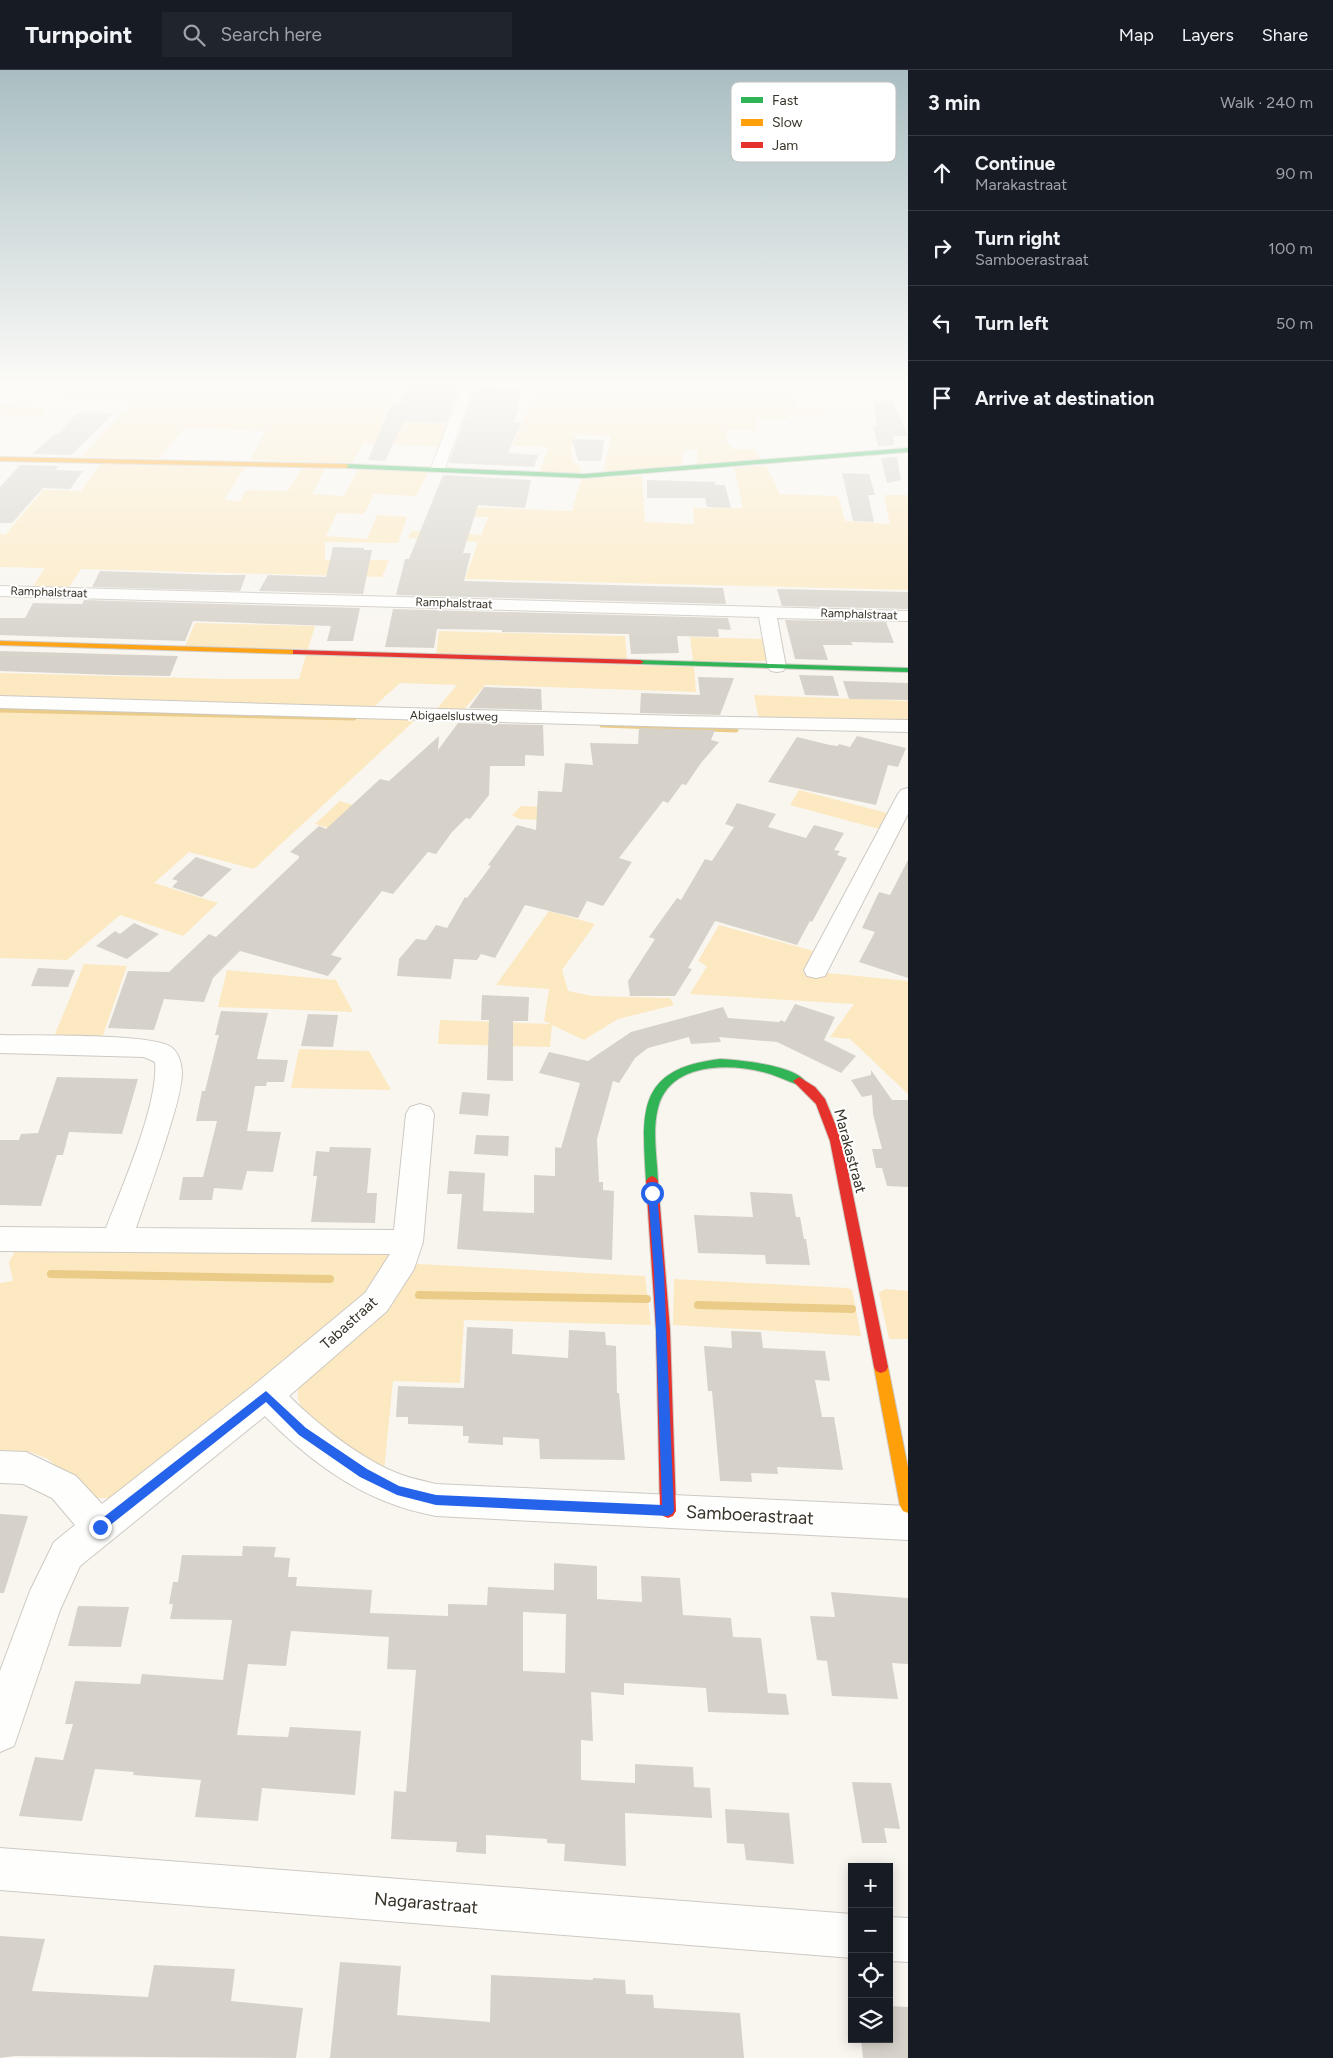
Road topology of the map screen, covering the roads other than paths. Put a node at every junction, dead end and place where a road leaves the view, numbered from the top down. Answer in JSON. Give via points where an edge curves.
{"nodes":[{"id":1,"x":0,"y":591,"type":"edge"},
{"id":2,"x":767,"y":612,"type":"junction"},
{"id":3,"x":908,"y":616,"type":"edge"},
{"id":4,"x":0,"y":643,"type":"edge"},
{"id":5,"x":777,"y":667,"type":"junction"},
{"id":6,"x":908,"y":670,"type":"edge"},
{"id":7,"x":0,"y":702,"type":"edge"},
{"id":8,"x":908,"y":726,"type":"edge"},
{"id":9,"x":908,"y":794,"type":"edge"},
{"id":10,"x":816,"y":970,"type":"dead end"},
{"id":11,"x":0,"y":1044,"type":"edge"},
{"id":12,"x":420,"y":1114,"type":"dead end"},
{"id":13,"x":0,"y":1239,"type":"edge"},
{"id":14,"x":117,"y":1239,"type":"junction"},
{"id":15,"x":408,"y":1242,"type":"junction"},
{"id":16,"x":266,"y":1395,"type":"junction"},
{"id":17,"x":0,"y":1467,"type":"edge"},
{"id":18,"x":908,"y":1506,"type":"edge"},
{"id":19,"x":668,"y":1511,"type":"junction"},
{"id":20,"x":908,"y":1523,"type":"edge"},
{"id":21,"x":100,"y":1527,"type":"junction"},
{"id":22,"x":0,"y":1732,"type":"edge"},
{"id":23,"x":0,"y":1869,"type":"edge"},
{"id":24,"x":848,"y":1936,"type":"edge"},
{"id":25,"x":893,"y":1939,"type":"edge"},
{"id":26,"x":908,"y":1940,"type":"edge"}],
"edges":[{"from":1,"to":2,"type":"street","name":"Ramphalstraat"},
{"from":2,"to":3,"type":"street","name":"Ramphalstraat"},
{"from":2,"to":5,"type":"street"},
{"from":4,"to":5,"type":"street"},
{"from":5,"to":6,"type":"street"},
{"from":7,"to":8,"type":"street","name":"Abigaelslustweg"},
{"from":9,"to":10,"type":"street"},
{"from":11,"to":14,"type":"street","via":[[144,1048],[162,1053],[169,1063],[168,1081],[152,1136]]},
{"from":12,"to":15,"type":"street","name":"Tabastraat"},
{"from":13,"to":14,"type":"street"},
{"from":14,"to":15,"type":"street"},
{"from":15,"to":16,"type":"street","name":"Tabastraat","via":[[403,1260],[376,1302]]},
{"from":16,"to":19,"type":"street","name":"Samboerastraat","via":[[303,1432],[363,1473],[397,1490],[436,1500]]},
{"from":16,"to":21,"type":"street","name":"Tabastraat"},
{"from":17,"to":21,"type":"street","via":[[26,1468],[64,1487]]},
{"from":18,"to":19,"type":"street","name":"Marakastraat","via":[[866,1284],[831,1127],[820,1100],[800,1082],[781,1071],[758,1064],[734,1062],[710,1064],[677,1074],[663,1085],[653,1105],[650,1128],[652,1193],[659,1273]]},
{"from":19,"to":20,"type":"street","name":"Samboerastraat"},
{"from":21,"to":22,"type":"street","name":"Tabastraat","via":[[67,1554],[63,1562],[43,1604]]},
{"from":23,"to":24,"type":"street","name":"Nagarastraat"},
{"from":25,"to":26,"type":"street"}]}
